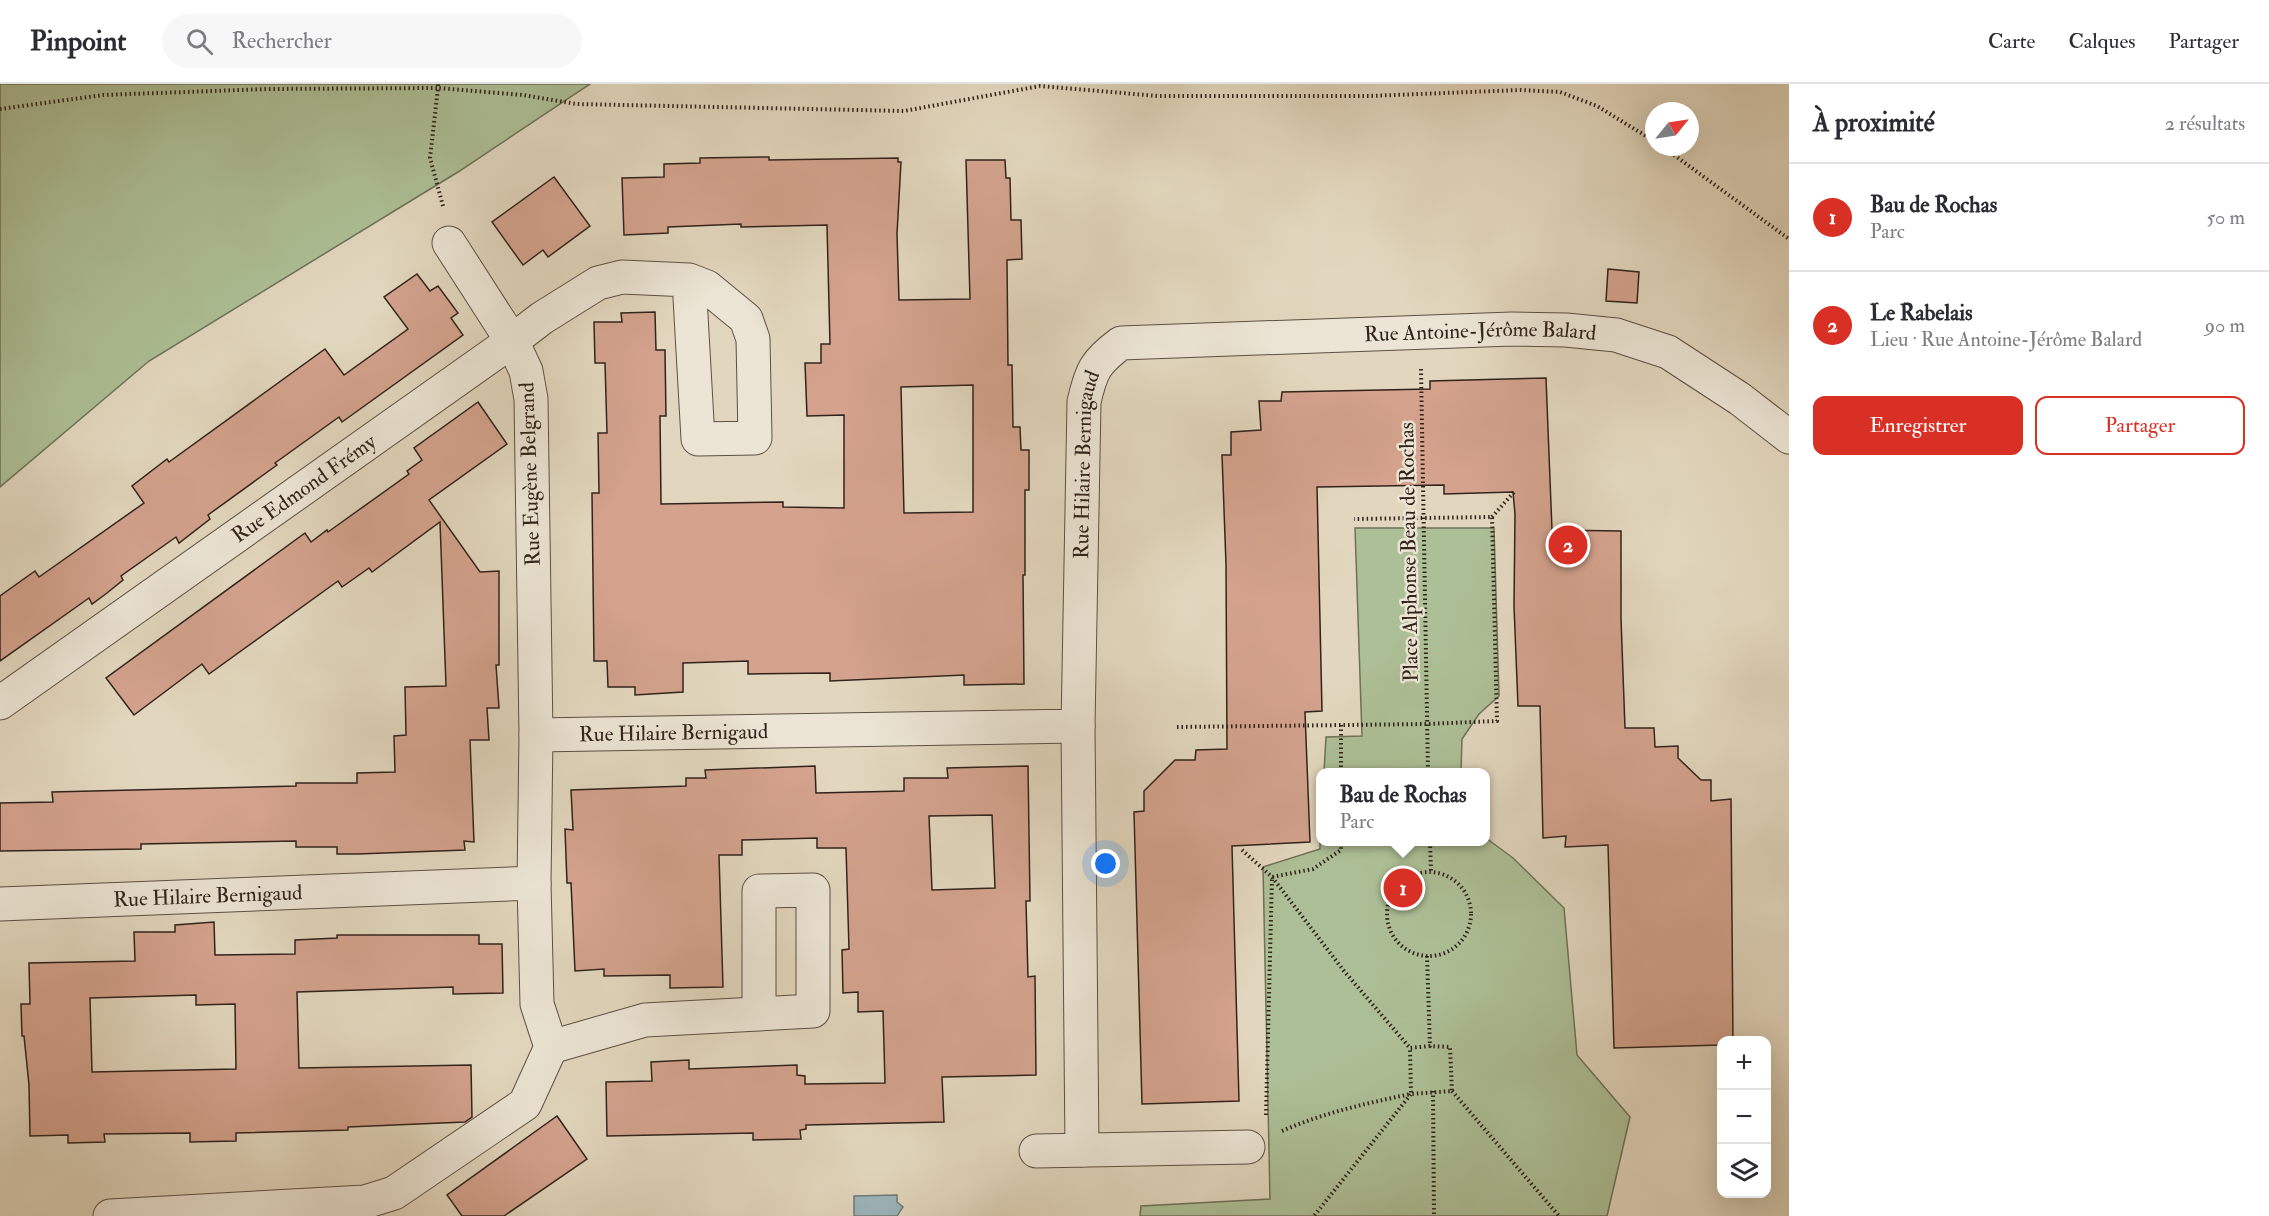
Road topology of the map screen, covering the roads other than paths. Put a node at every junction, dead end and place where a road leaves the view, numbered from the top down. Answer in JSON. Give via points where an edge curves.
{"nodes":[{"id":1,"x":449,"y":243,"type":"road end"},
{"id":2,"x":689,"y":280,"type":"dead end"},
{"id":3,"x":512,"y":341,"type":"junction"},
{"id":4,"x":1141,"y":342,"type":"joint"},
{"id":5,"x":1789,"y":437,"type":"edge"},
{"id":6,"x":0,"y":703,"type":"edge"},
{"id":7,"x":1078,"y":726,"type":"junction"},
{"id":8,"x":536,"y":735,"type":"junction"},
{"id":9,"x":534,"y":883,"type":"junction"},
{"id":10,"x":0,"y":904,"type":"edge"},
{"id":11,"x":759,"y":1014,"type":"dead end"},
{"id":12,"x":551,"y":1047,"type":"junction"},
{"id":13,"x":1248,"y":1147,"type":"road end"},
{"id":14,"x":1082,"y":1150,"type":"junction"},
{"id":15,"x":1036,"y":1151,"type":"dead end"},
{"id":16,"x":110,"y":1216,"type":"edge"}],
"edges":[{"from":1,"to":3,"type":"street"},
{"from":2,"to":3,"type":"street","via":[[622,277],[598,283]]},
{"from":3,"to":6,"type":"street","name":"Rue Edmond Frémy"},
{"from":3,"to":8,"type":"street","name":"Rue Eugène Belgrand","via":[[526,371],[531,399]]},
{"from":4,"to":5,"type":"street","name":"Rue Antoine-Jérôme Balard","via":[[1512,329],[1616,335],[1668,352]]},
{"from":4,"to":7,"type":"street","name":"Rue Hilaire Bernigaud","via":[[1121,343],[1102,357],[1090,376],[1084,402]]},
{"from":7,"to":8,"type":"street","name":"Rue Hilaire Bernigaud"},
{"from":7,"to":14,"type":"street"},
{"from":8,"to":9,"type":"street"},
{"from":9,"to":10,"type":"street","name":"Rue Hilaire Bernigaud"},
{"from":9,"to":12,"type":"street","via":[[537,1005]]},
{"from":11,"to":12,"type":"street","via":[[645,1020]]},
{"from":12,"to":16,"type":"street","via":[[525,1104],[394,1192],[365,1202]]},
{"from":13,"to":14,"type":"street"},
{"from":14,"to":15,"type":"street"}]}
